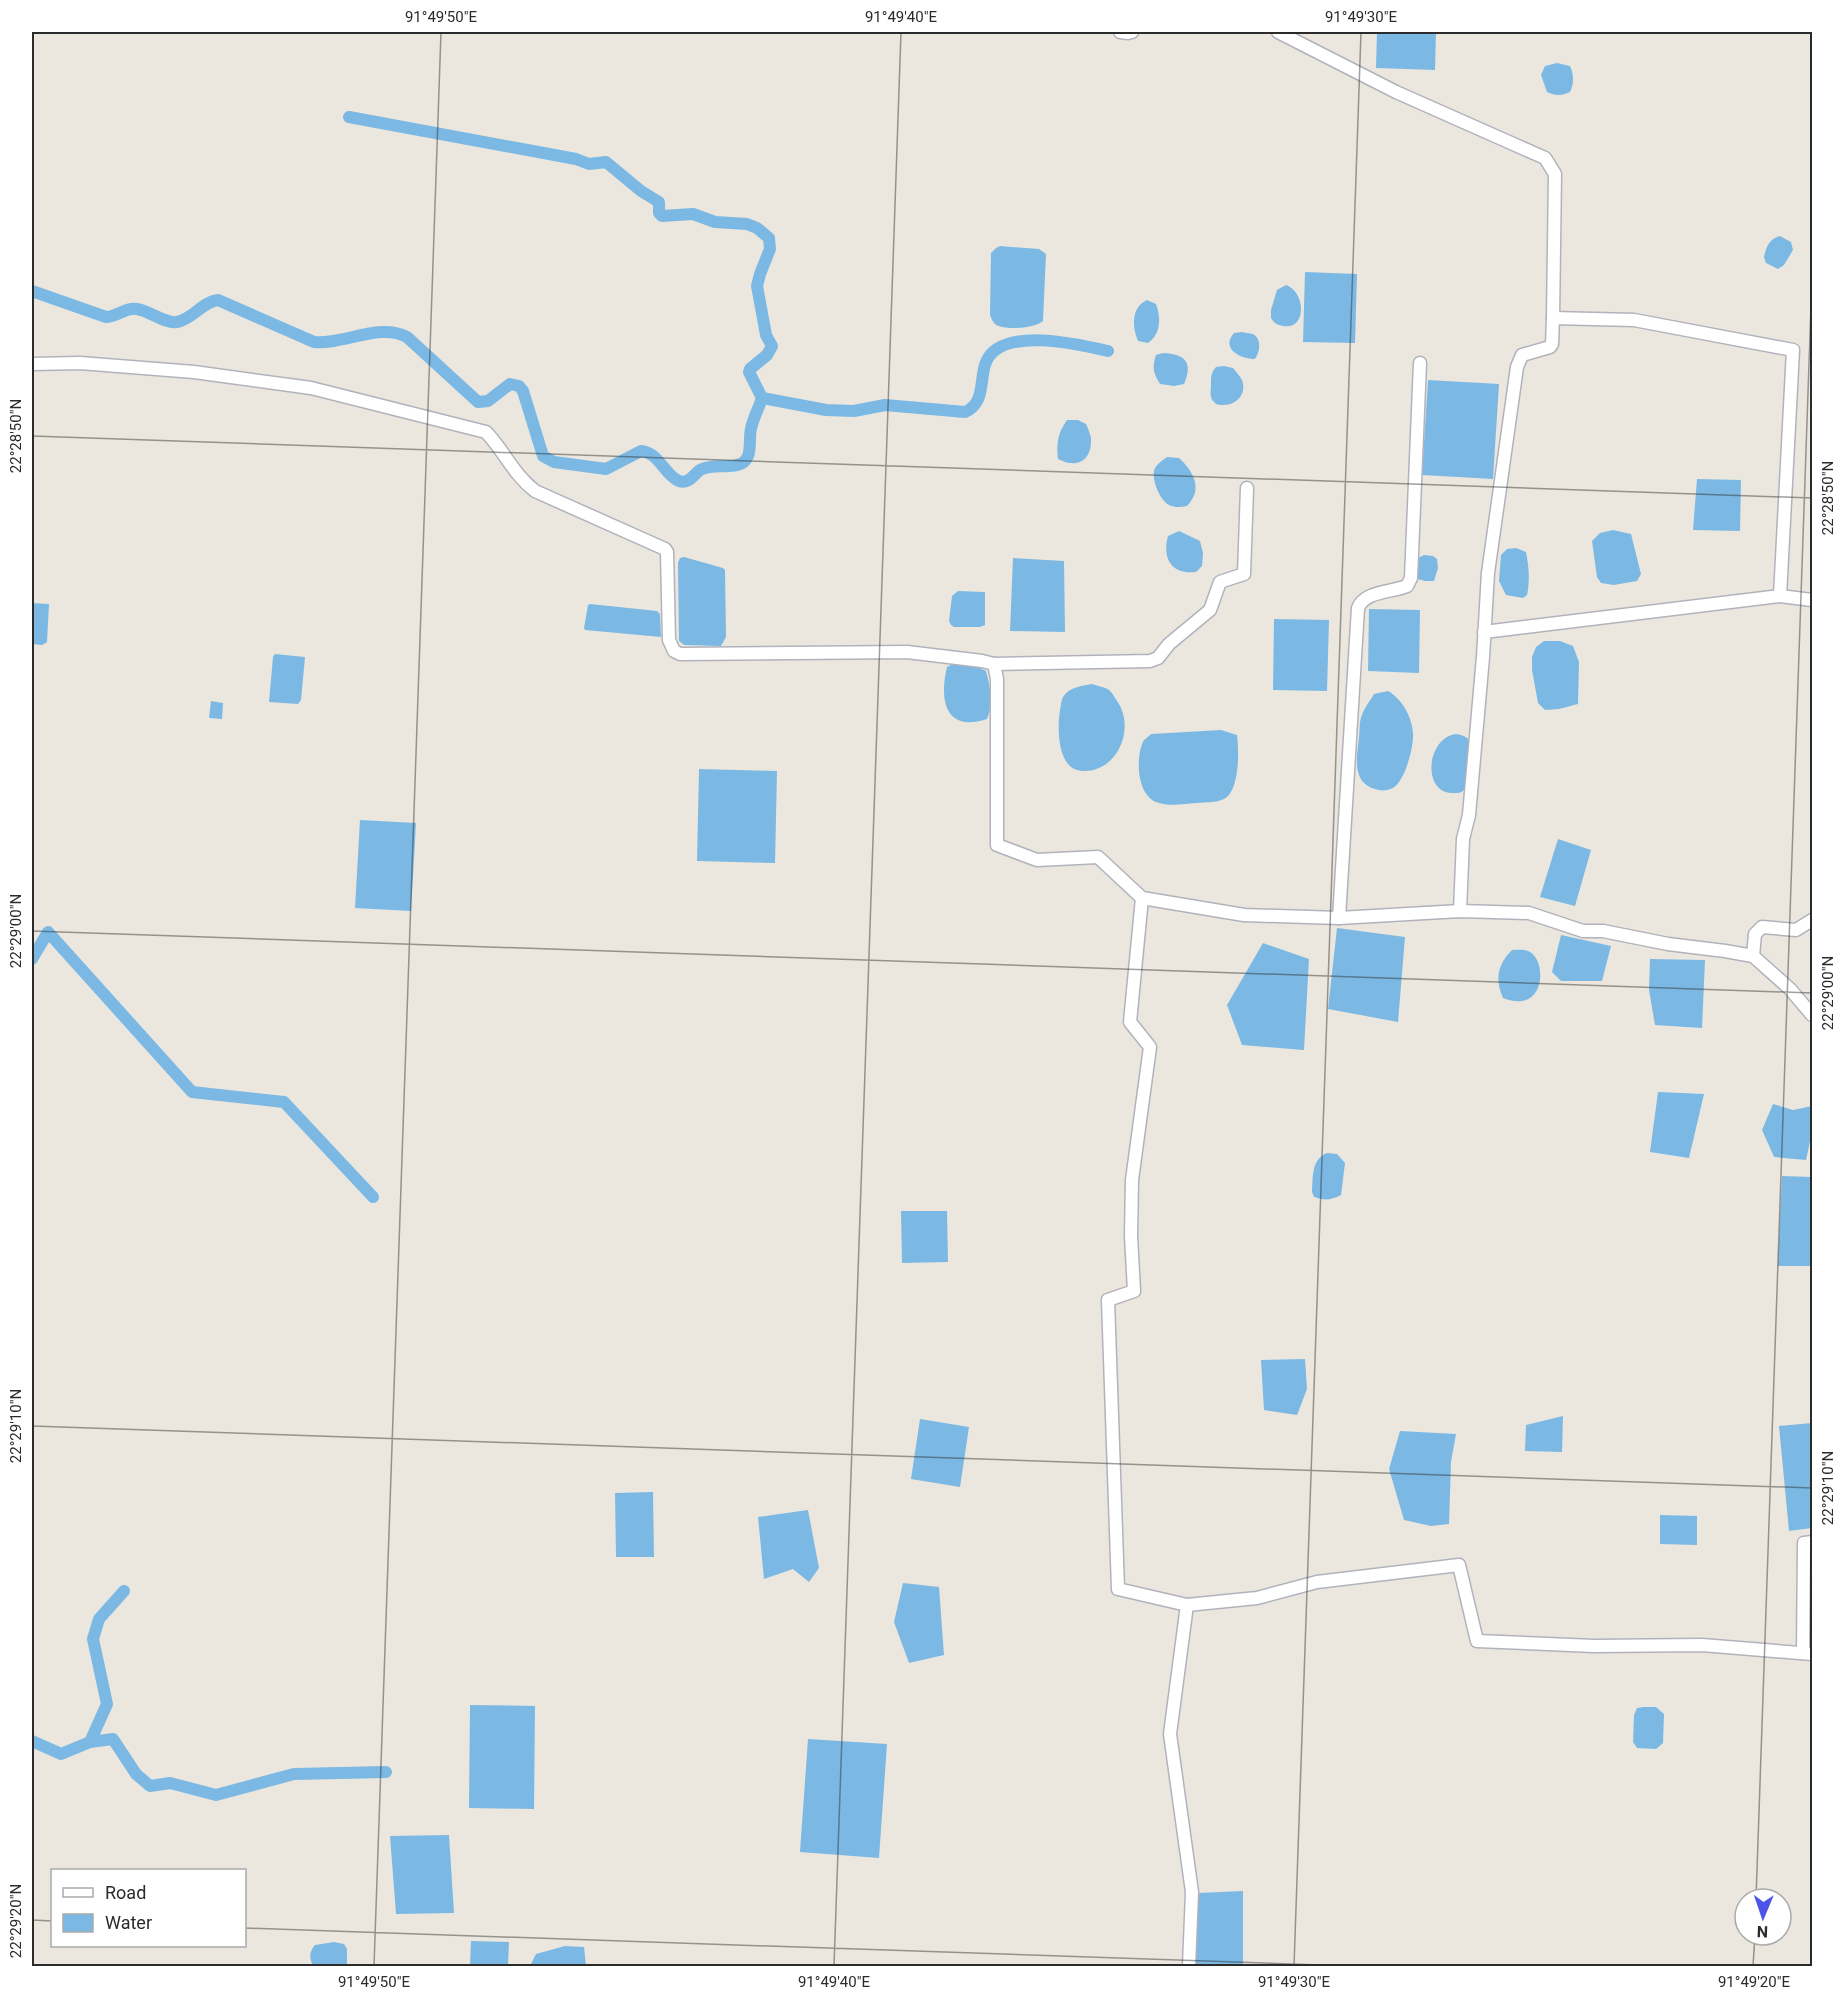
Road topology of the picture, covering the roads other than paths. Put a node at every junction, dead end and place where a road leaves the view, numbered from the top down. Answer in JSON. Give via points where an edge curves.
{"nodes":[{"id":1,"x":1120,"y":32,"type":"edge"},
{"id":2,"x":1132,"y":32,"type":"edge"},
{"id":3,"x":1278,"y":32,"type":"edge"},
{"id":4,"x":1552,"y":318,"type":"junction"},
{"id":5,"x":1420,"y":363,"type":"dead end"},
{"id":6,"x":32,"y":364,"type":"edge"},
{"id":7,"x":1247,"y":488,"type":"dead end"},
{"id":8,"x":1780,"y":596,"type":"junction"},
{"id":9,"x":1812,"y":600,"type":"edge"},
{"id":10,"x":1484,"y":632,"type":"junction"},
{"id":11,"x":994,"y":664,"type":"junction"},
{"id":12,"x":1142,"y":898,"type":"junction"},
{"id":13,"x":1460,"y":911,"type":"junction"},
{"id":14,"x":1339,"y":918,"type":"junction"},
{"id":15,"x":1812,"y":920,"type":"edge"},
{"id":16,"x":1753,"y":956,"type":"junction"},
{"id":17,"x":1812,"y":1015,"type":"edge"},
{"id":18,"x":1812,"y":1542,"type":"edge"},
{"id":19,"x":1186,"y":1605,"type":"junction"},
{"id":20,"x":1808,"y":1654,"type":"edge"},
{"id":21,"x":1189,"y":1966,"type":"edge"}],
"edges":[{"from":1,"to":2,"type":"street"},
{"from":3,"to":4,"type":"street","via":[[1396,92],[1545,158],[1555,174]]},
{"from":4,"to":8,"type":"street","via":[[1634,320],[1793,350]]},
{"from":4,"to":10,"type":"street","via":[[1550,347],[1519,359],[1488,573]]},
{"from":5,"to":14,"type":"street","via":[[1412,578],[1403,588],[1367,597],[1358,608]]},
{"from":6,"to":11,"type":"street","via":[[80,363],[194,372],[311,388],[486,432],[522,481],[535,491],[665,549],[669,640],[680,654],[907,652]]},
{"from":7,"to":11,"type":"street","via":[[1244,574],[1220,582],[1210,610],[1158,658]]},
{"from":8,"to":9,"type":"street"},
{"from":8,"to":10,"type":"street"},
{"from":10,"to":13,"type":"street","via":[[1469,815],[1463,839]]},
{"from":11,"to":12,"type":"street","via":[[997,845],[1037,860],[1098,857]]},
{"from":12,"to":14,"type":"street","via":[[1244,915]]},
{"from":12,"to":19,"type":"street","via":[[1130,1022],[1150,1047],[1132,1180],[1134,1291],[1108,1300],[1118,1589]]},
{"from":13,"to":14,"type":"street"},
{"from":13,"to":16,"type":"street","via":[[1528,913],[1583,931]]},
{"from":15,"to":16,"type":"street","via":[[1796,930],[1761,927],[1755,933]]},
{"from":16,"to":17,"type":"street","via":[[1790,988]]},
{"from":18,"to":20,"type":"street","via":[[1804,1543]]},
{"from":19,"to":20,"type":"street","via":[[1257,1598],[1317,1582],[1459,1565],[1477,1641],[1702,1645]]},
{"from":19,"to":21,"type":"street","via":[[1170,1734],[1192,1892]]}]}
